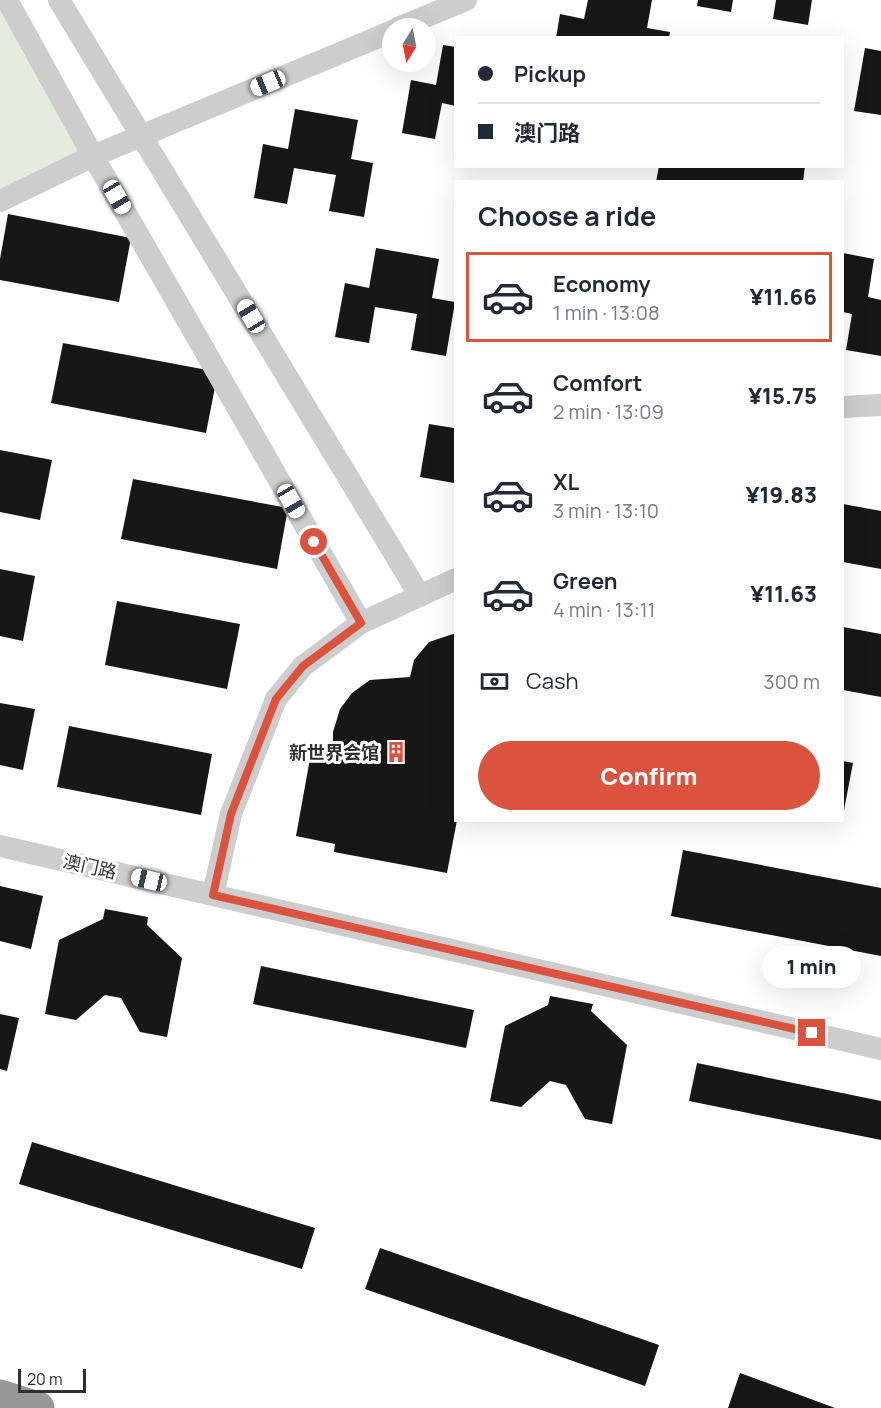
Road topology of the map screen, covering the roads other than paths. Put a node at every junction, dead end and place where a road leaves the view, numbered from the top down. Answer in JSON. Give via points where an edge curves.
{"nodes":[{"id":1,"x":7,"y":0,"type":"edge"},
{"id":2,"x":59,"y":0,"type":"edge"},
{"id":3,"x":466,"y":0,"type":"edge"},
{"id":4,"x":422,"y":18,"type":"edge"},
{"id":5,"x":382,"y":36,"type":"edge"},
{"id":6,"x":142,"y":136,"type":"junction"},
{"id":7,"x":93,"y":156,"type":"junction"},
{"id":8,"x":0,"y":201,"type":"edge"},
{"id":9,"x":881,"y":405,"type":"edge"},
{"id":10,"x":844,"y":407,"type":"edge"},
{"id":11,"x":454,"y":580,"type":"edge"},
{"id":12,"x":420,"y":596,"type":"junction"},
{"id":13,"x":361,"y":623,"type":"junction"},
{"id":14,"x":0,"y":846,"type":"edge"},
{"id":15,"x":213,"y":895,"type":"junction"},
{"id":16,"x":881,"y":1049,"type":"edge"},
{"id":17,"x":0,"y":1396,"type":"edge"},
{"id":18,"x":38,"y":1408,"type":"edge"}],
"edges":[{"from":1,"to":7,"type":"street"},
{"from":2,"to":6,"type":"street"},
{"from":3,"to":4,"type":"street"},
{"from":5,"to":6,"type":"street"},
{"from":6,"to":7,"type":"street"},
{"from":6,"to":12,"type":"street"},
{"from":7,"to":8,"type":"street"},
{"from":7,"to":13,"type":"street"},
{"from":9,"to":10,"type":"street"},
{"from":11,"to":12,"type":"street"},
{"from":12,"to":13,"type":"street"},
{"from":13,"to":15,"type":"street","via":[[303,666],[276,699],[231,814]]},
{"from":14,"to":15,"type":"street","name":"澳门路"},
{"from":15,"to":16,"type":"street","name":"澳门路"},
{"from":17,"to":18,"type":"highway"}]}
